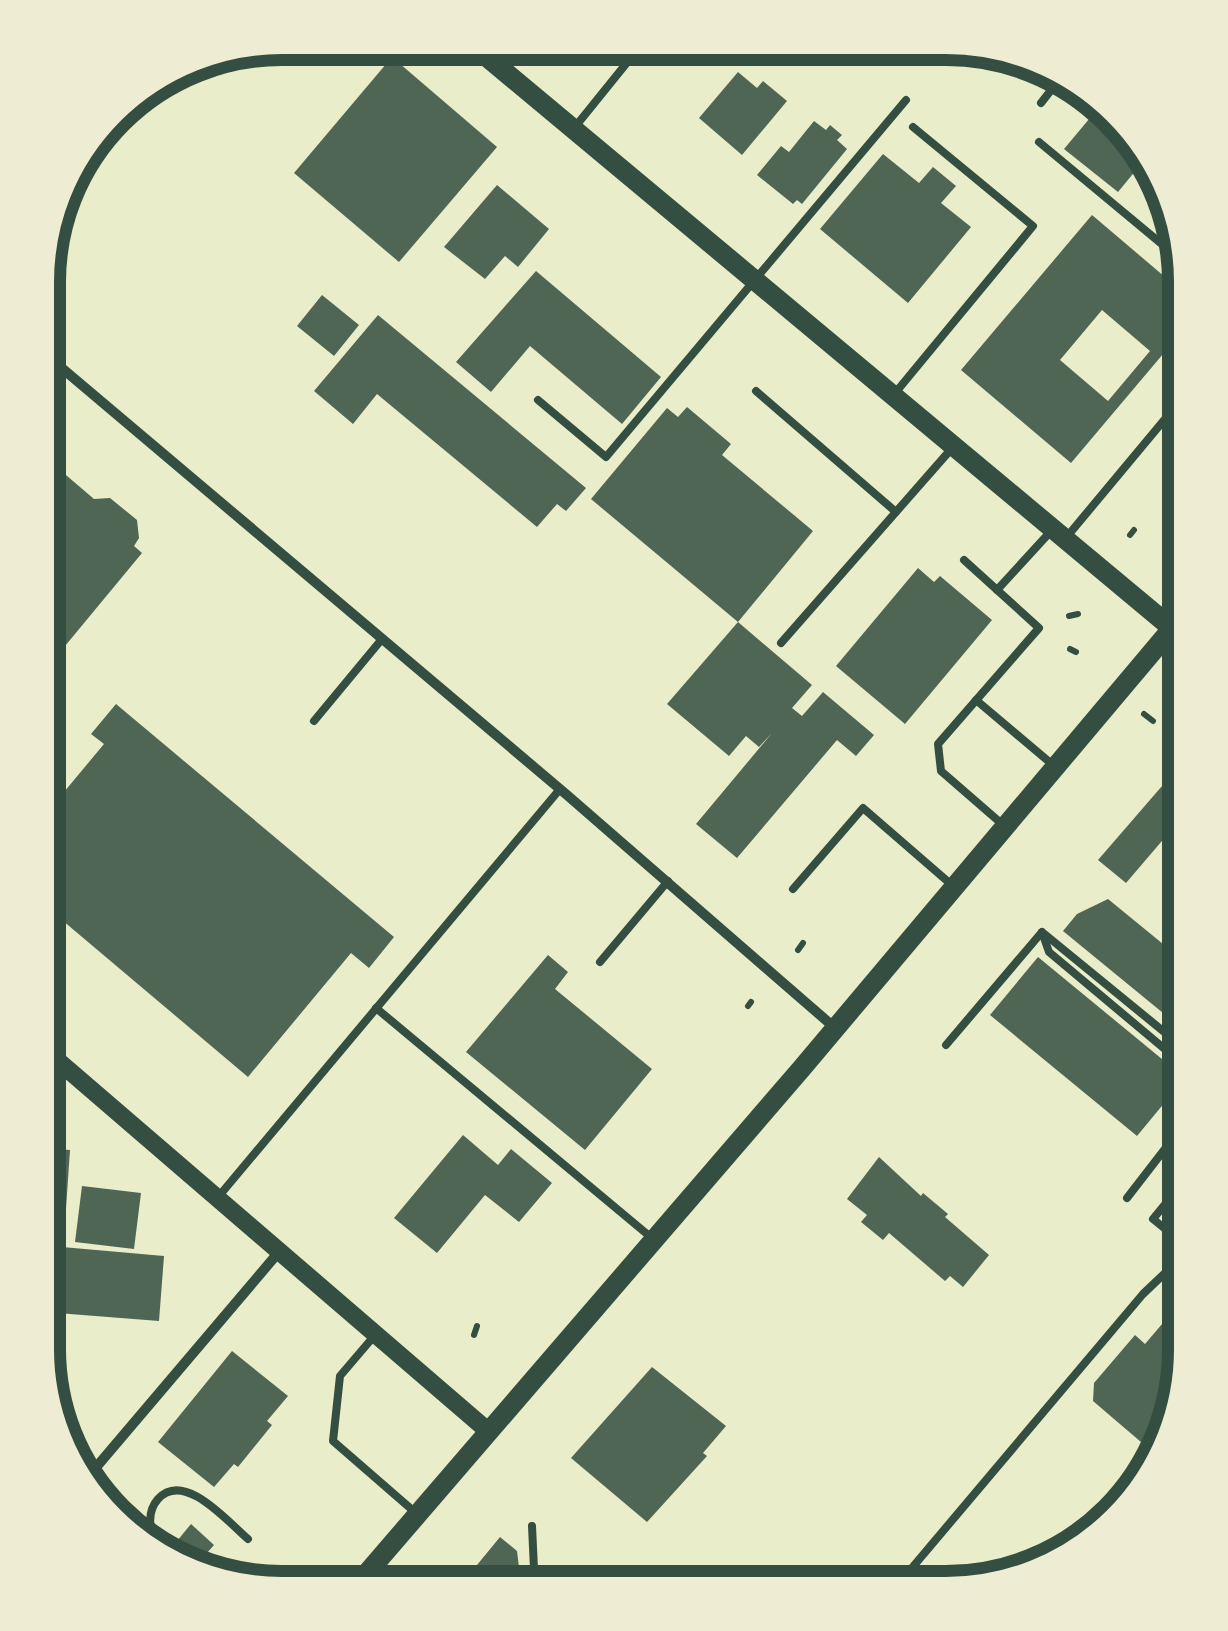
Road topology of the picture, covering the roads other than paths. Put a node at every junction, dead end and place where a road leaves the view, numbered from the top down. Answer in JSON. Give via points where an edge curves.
{"nodes":[{"id":1,"x":491,"y":60,"type":"edge"},
{"id":2,"x":629,"y":60,"type":"edge"},
{"id":3,"x":1052,"y":87,"type":"edge"},
{"id":4,"x":906,"y":100,"type":"dead end"},
{"id":5,"x":1040,"y":102,"type":"dead end"},
{"id":6,"x":913,"y":127,"type":"dead end"},
{"id":7,"x":573,"y":129,"type":"junction"},
{"id":8,"x":1039,"y":142,"type":"dead end"},
{"id":9,"x":1165,"y":248,"type":"edge"},
{"id":10,"x":754,"y":279,"type":"junction"},
{"id":11,"x":60,"y":367,"type":"edge"},
{"id":12,"x":756,"y":391,"type":"dead end"},
{"id":13,"x":893,"y":395,"type":"junction"},
{"id":14,"x":538,"y":400,"type":"dead end"},
{"id":15,"x":1168,"y":415,"type":"edge"},
{"id":16,"x":954,"y":446,"type":"junction"},
{"id":17,"x":896,"y":512,"type":"junction"},
{"id":18,"x":1059,"y":534,"type":"junction"},
{"id":19,"x":964,"y":560,"type":"dead end"},
{"id":20,"x":998,"y":590,"type":"junction"},
{"id":21,"x":1168,"y":616,"type":"edge"},
{"id":22,"x":382,"y":639,"type":"junction"},
{"id":23,"x":1168,"y":641,"type":"edge"},
{"id":24,"x":781,"y":643,"type":"dead end"},
{"id":25,"x":976,"y":700,"type":"junction"},
{"id":26,"x":314,"y":721,"type":"dead end"},
{"id":27,"x":1056,"y":768,"type":"junction"},
{"id":28,"x":560,"y":789,"type":"junction"},
{"id":29,"x":1006,"y":827,"type":"junction"},
{"id":30,"x":668,"y":881,"type":"junction"},
{"id":31,"x":793,"y":888,"type":"dead end"},
{"id":32,"x":955,"y":888,"type":"junction"},
{"id":33,"x":1042,"y":932,"type":"junction"},
{"id":34,"x":600,"y":962,"type":"dead end"},
{"id":35,"x":376,"y":1008,"type":"junction"},
{"id":36,"x":836,"y":1029,"type":"junction"},
{"id":37,"x":1168,"y":1035,"type":"edge"},
{"id":38,"x":946,"y":1045,"type":"dead end"},
{"id":39,"x":1168,"y":1052,"type":"edge"},
{"id":40,"x":60,"y":1063,"type":"edge"},
{"id":41,"x":1168,"y":1145,"type":"edge"},
{"id":42,"x":1128,"y":1198,"type":"dead end"},
{"id":43,"x":216,"y":1199,"type":"junction"},
{"id":44,"x":1168,"y":1201,"type":"edge"},
{"id":45,"x":1168,"y":1232,"type":"edge"},
{"id":46,"x":654,"y":1239,"type":"junction"},
{"id":47,"x":278,"y":1252,"type":"junction"},
{"id":48,"x":1168,"y":1270,"type":"edge"},
{"id":49,"x":375,"y":1335,"type":"junction"},
{"id":50,"x":488,"y":1431,"type":"junction"},
{"id":51,"x":95,"y":1469,"type":"edge"},
{"id":52,"x":418,"y":1514,"type":"junction"},
{"id":53,"x":532,"y":1526,"type":"dead end"},
{"id":54,"x":151,"y":1529,"type":"edge"},
{"id":55,"x":248,"y":1539,"type":"dead end"},
{"id":56,"x":374,"y":1571,"type":"edge"},
{"id":57,"x":536,"y":1571,"type":"edge"},
{"id":58,"x":909,"y":1571,"type":"edge"}],
"edges":[{"from":1,"to":7,"type":"main road"},
{"from":2,"to":7,"type":"lane"},
{"from":3,"to":5,"type":"lane"},
{"from":4,"to":10,"type":"lane"},
{"from":6,"to":13,"type":"lane","via":[[1033,226]]},
{"from":7,"to":10,"type":"main road"},
{"from":8,"to":9,"type":"lane"},
{"from":10,"to":13,"type":"main road"},
{"from":10,"to":14,"type":"lane","via":[[606,456]]},
{"from":11,"to":22,"type":"street"},
{"from":12,"to":17,"type":"lane"},
{"from":13,"to":16,"type":"main road"},
{"from":15,"to":18,"type":"lane"},
{"from":16,"to":17,"type":"lane"},
{"from":16,"to":18,"type":"main road"},
{"from":17,"to":24,"type":"lane"},
{"from":18,"to":20,"type":"lane"},
{"from":18,"to":21,"type":"main road"},
{"from":19,"to":20,"type":"lane"},
{"from":20,"to":25,"type":"lane","via":[[1039,628]]},
{"from":22,"to":26,"type":"lane"},
{"from":22,"to":28,"type":"street"},
{"from":23,"to":27,"type":"main road"},
{"from":25,"to":27,"type":"lane"},
{"from":25,"to":29,"type":"lane","via":[[938,744],[941,771]]},
{"from":27,"to":29,"type":"main road"},
{"from":28,"to":30,"type":"street"},
{"from":28,"to":35,"type":"lane"},
{"from":29,"to":32,"type":"main road"},
{"from":30,"to":34,"type":"lane"},
{"from":30,"to":36,"type":"street"},
{"from":31,"to":32,"type":"lane","via":[[864,808]]},
{"from":32,"to":36,"type":"main road"},
{"from":33,"to":37,"type":"lane"},
{"from":33,"to":38,"type":"lane"},
{"from":33,"to":39,"type":"lane","via":[[1049,952]]},
{"from":35,"to":43,"type":"lane"},
{"from":35,"to":46,"type":"lane"},
{"from":36,"to":46,"type":"main road"},
{"from":40,"to":43,"type":"street"},
{"from":41,"to":42,"type":"lane"},
{"from":43,"to":47,"type":"street"},
{"from":44,"to":45,"type":"lane","via":[[1153,1219]]},
{"from":46,"to":50,"type":"main road"},
{"from":47,"to":49,"type":"street"},
{"from":47,"to":51,"type":"street"},
{"from":48,"to":58,"type":"lane"},
{"from":49,"to":50,"type":"street"},
{"from":49,"to":52,"type":"lane","via":[[340,1376],[333,1441]]},
{"from":50,"to":52,"type":"main road"},
{"from":52,"to":56,"type":"main road"},
{"from":53,"to":57,"type":"lane"},
{"from":54,"to":55,"type":"lane","via":[[151,1510],[162,1495],[190,1490]]}]}
